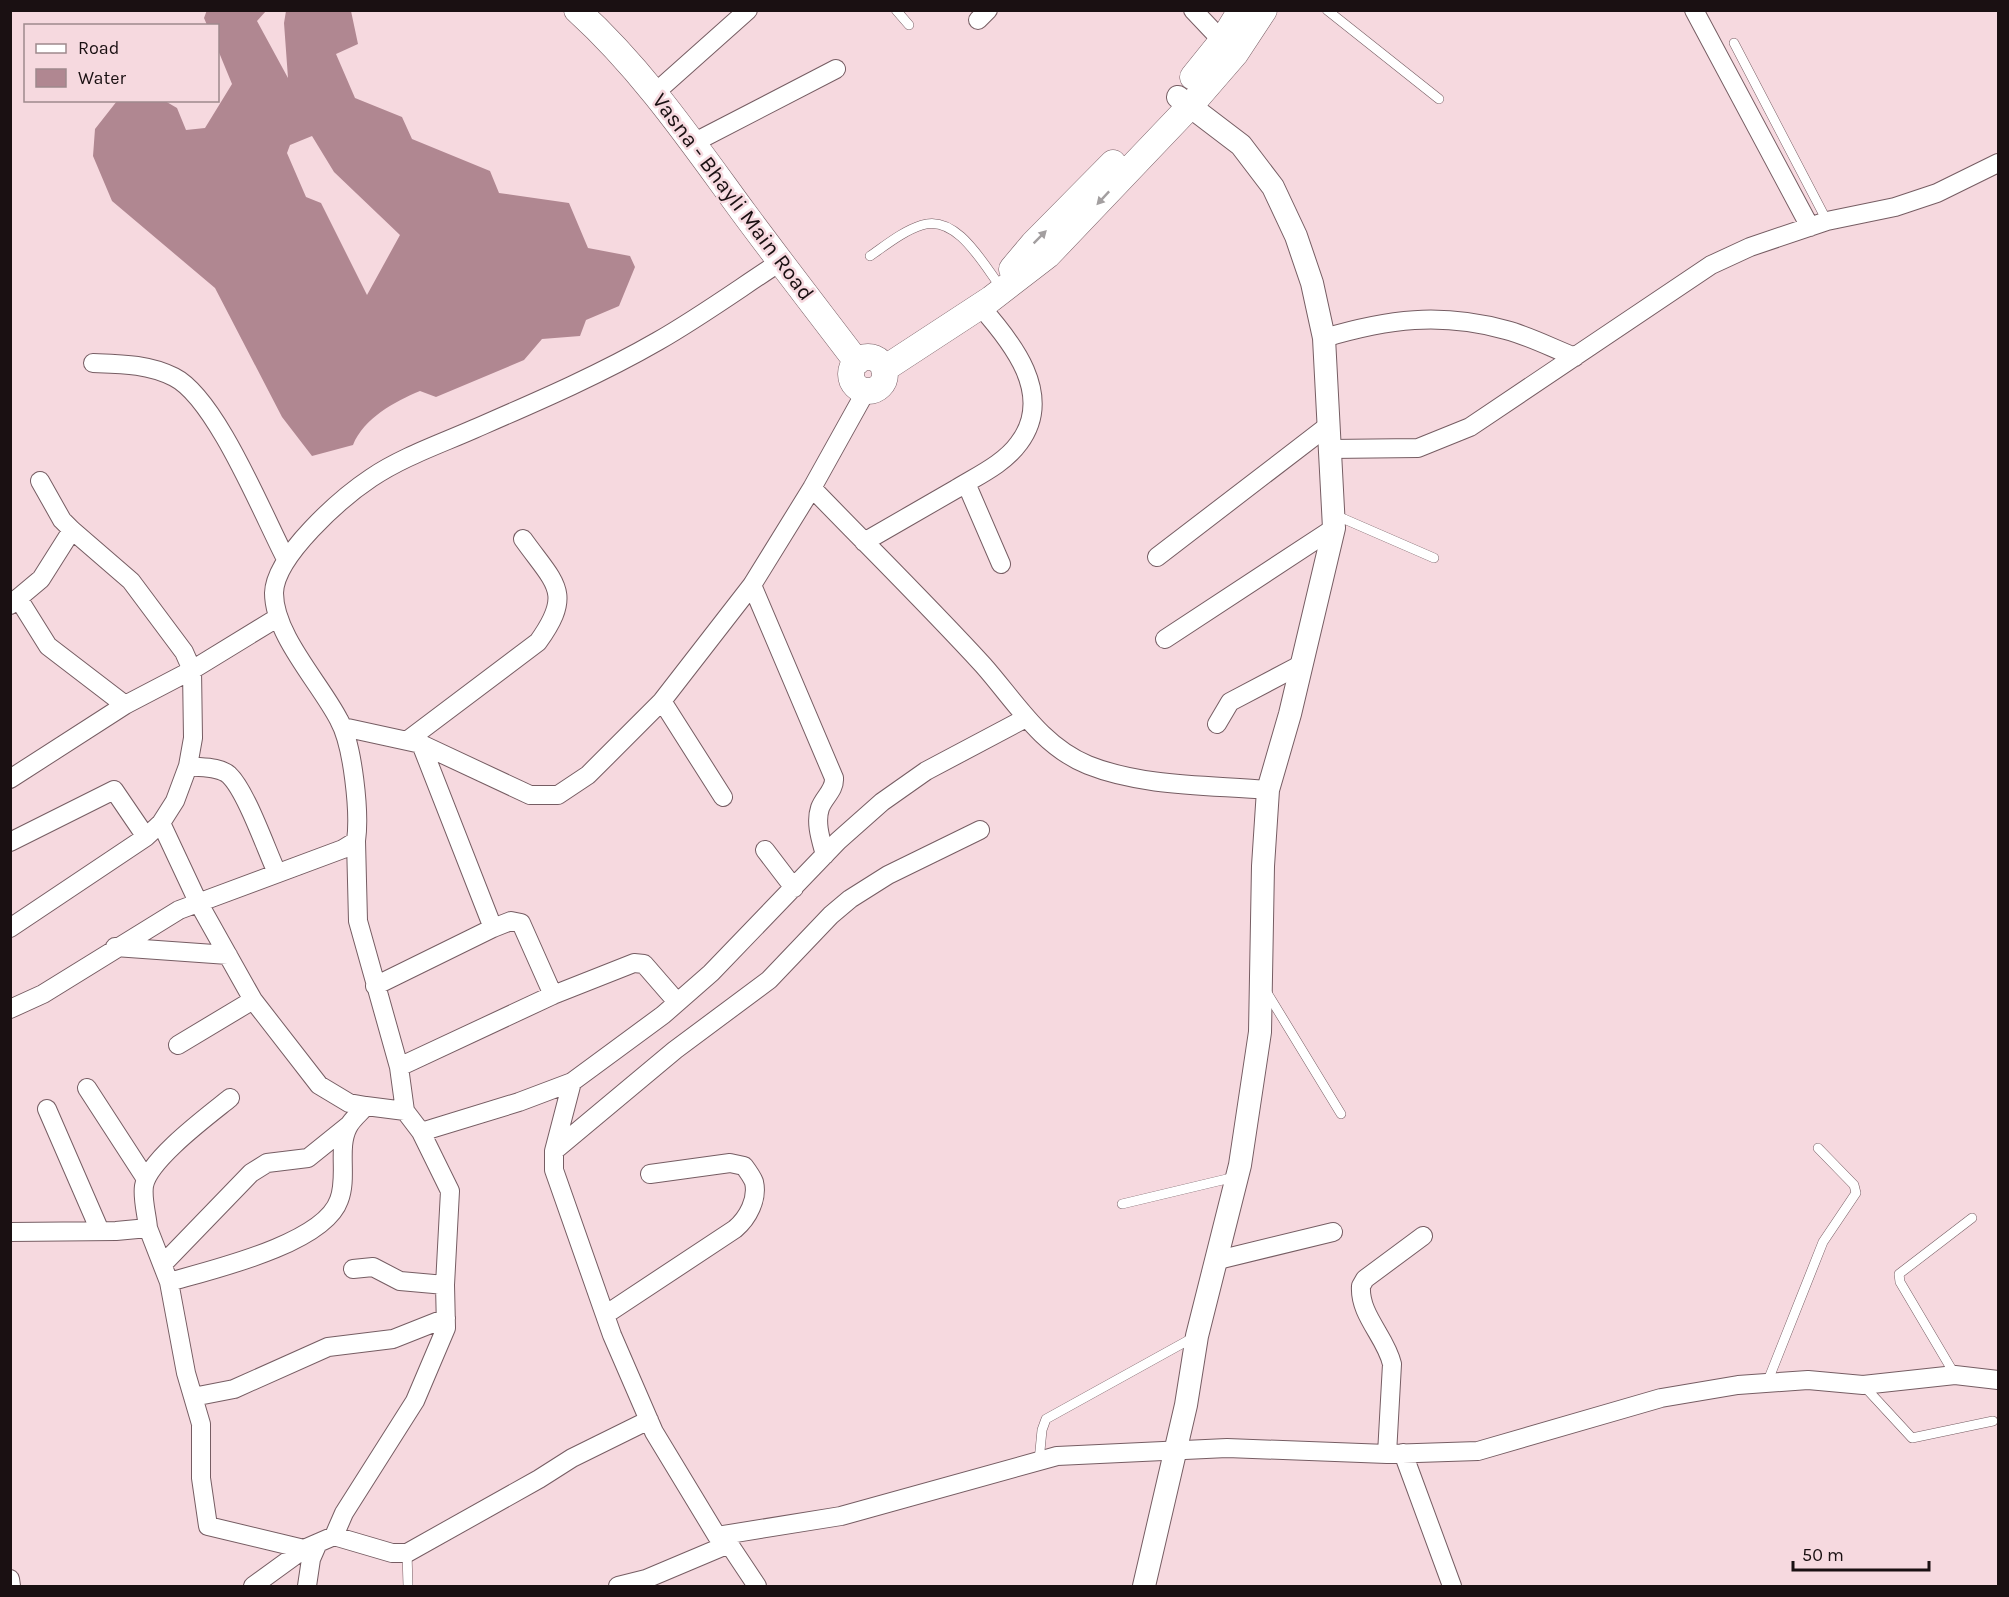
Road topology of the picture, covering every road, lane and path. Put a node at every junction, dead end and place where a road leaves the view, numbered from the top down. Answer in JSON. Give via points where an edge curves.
{"nodes":[{"id":1,"x":577,"y":10,"type":"edge"},
{"id":2,"x":589,"y":10,"type":"edge"},
{"id":3,"x":748,"y":10,"type":"edge"},
{"id":4,"x":896,"y":10,"type":"edge"},
{"id":5,"x":1193,"y":10,"type":"edge"},
{"id":6,"x":1241,"y":10,"type":"edge"},
{"id":7,"x":1264,"y":10,"type":"edge"},
{"id":8,"x":1327,"y":10,"type":"edge"},
{"id":9,"x":1694,"y":10,"type":"edge"},
{"id":10,"x":909,"y":25,"type":"dead end"},
{"id":11,"x":605,"y":36,"type":"junction"},
{"id":12,"x":1734,"y":43,"type":"dead end"},
{"id":13,"x":1229,"y":47,"type":"junction"},
{"id":14,"x":836,"y":69,"type":"dead end"},
{"id":15,"x":656,"y":92,"type":"junction"},
{"id":16,"x":1439,"y":99,"type":"dead end"},
{"id":17,"x":1184,"y":101,"type":"junction"},
{"id":18,"x":693,"y":143,"type":"junction"},
{"id":19,"x":1998,"y":163,"type":"edge"},
{"id":20,"x":1818,"y":224,"type":"junction"},
{"id":21,"x":870,"y":256,"type":"dead end"},
{"id":22,"x":780,"y":262,"type":"junction"},
{"id":23,"x":990,"y":297,"type":"junction"},
{"id":24,"x":1324,"y":338,"type":"junction"},
{"id":25,"x":1575,"y":357,"type":"junction"},
{"id":26,"x":857,"y":362,"type":"junction"},
{"id":27,"x":93,"y":363,"type":"dead end"},
{"id":28,"x":884,"y":369,"type":"junction"},
{"id":29,"x":866,"y":391,"type":"junction"},
{"id":30,"x":1329,"y":425,"type":"junction"},
{"id":31,"x":1330,"y":449,"type":"junction"},
{"id":32,"x":40,"y":481,"type":"dead end"},
{"id":33,"x":966,"y":483,"type":"junction"},
{"id":34,"x":812,"y":488,"type":"junction"},
{"id":35,"x":1334,"y":521,"type":"junction"},
{"id":36,"x":72,"y":530,"type":"junction"},
{"id":37,"x":524,"y":539,"type":"dead end"},
{"id":38,"x":864,"y":542,"type":"junction"},
{"id":39,"x":1157,"y":557,"type":"dead end"},
{"id":40,"x":1434,"y":558,"type":"dead end"},
{"id":41,"x":286,"y":559,"type":"junction"},
{"id":42,"x":1000,"y":564,"type":"dead end"},
{"id":43,"x":752,"y":585,"type":"junction"},
{"id":44,"x":14,"y":602,"type":"edge"},
{"id":45,"x":277,"y":618,"type":"junction"},
{"id":46,"x":1165,"y":639,"type":"dead end"},
{"id":47,"x":1302,"y":664,"type":"junction"},
{"id":48,"x":192,"y":670,"type":"junction"},
{"id":49,"x":662,"y":701,"type":"junction"},
{"id":50,"x":125,"y":705,"type":"junction"},
{"id":51,"x":1026,"y":718,"type":"junction"},
{"id":52,"x":1217,"y":724,"type":"dead end"},
{"id":53,"x":343,"y":727,"type":"junction"},
{"id":54,"x":415,"y":742,"type":"junction"},
{"id":55,"x":188,"y":766,"type":"junction"},
{"id":56,"x":10,"y":779,"type":"edge"},
{"id":57,"x":1268,"y":790,"type":"junction"},
{"id":58,"x":723,"y":797,"type":"dead end"},
{"id":59,"x":161,"y":823,"type":"junction"},
{"id":60,"x":980,"y":830,"type":"dead end"},
{"id":61,"x":146,"y":837,"type":"junction"},
{"id":62,"x":356,"y":841,"type":"junction"},
{"id":63,"x":10,"y":842,"type":"edge"},
{"id":64,"x":765,"y":850,"type":"dead end"},
{"id":65,"x":825,"y":855,"type":"junction"},
{"id":66,"x":277,"y":873,"type":"junction"},
{"id":67,"x":794,"y":888,"type":"junction"},
{"id":68,"x":198,"y":902,"type":"junction"},
{"id":69,"x":10,"y":928,"type":"edge"},
{"id":70,"x":494,"y":928,"type":"junction"},
{"id":71,"x":116,"y":947,"type":"junction"},
{"id":72,"x":228,"y":955,"type":"junction"},
{"id":73,"x":1262,"y":983,"type":"junction"},
{"id":74,"x":375,"y":986,"type":"junction"},
{"id":75,"x":553,"y":995,"type":"junction"},
{"id":76,"x":253,"y":1000,"type":"junction"},
{"id":77,"x":677,"y":1002,"type":"junction"},
{"id":78,"x":10,"y":1009,"type":"edge"},
{"id":79,"x":178,"y":1045,"type":"dead end"},
{"id":80,"x":399,"y":1067,"type":"junction"},
{"id":81,"x":572,"y":1082,"type":"junction"},
{"id":82,"x":87,"y":1088,"type":"dead end"},
{"id":83,"x":231,"y":1098,"type":"dead end"},
{"id":84,"x":366,"y":1106,"type":"junction"},
{"id":85,"x":47,"y":1109,"type":"dead end"},
{"id":86,"x":405,"y":1111,"type":"junction"},
{"id":87,"x":1341,"y":1114,"type":"dead end"},
{"id":88,"x":349,"y":1125,"type":"junction"},
{"id":89,"x":421,"y":1132,"type":"junction"},
{"id":90,"x":1818,"y":1148,"type":"dead end"},
{"id":91,"x":554,"y":1151,"type":"junction"},
{"id":92,"x":650,"y":1174,"type":"dead end"},
{"id":93,"x":1237,"y":1177,"type":"junction"},
{"id":94,"x":146,"y":1179,"type":"junction"},
{"id":95,"x":1122,"y":1204,"type":"dead end"},
{"id":96,"x":1972,"y":1218,"type":"dead end"},
{"id":97,"x":148,"y":1228,"type":"junction"},
{"id":98,"x":99,"y":1231,"type":"junction"},
{"id":99,"x":10,"y":1232,"type":"edge"},
{"id":100,"x":1333,"y":1232,"type":"dead end"},
{"id":101,"x":1423,"y":1236,"type":"dead end"},
{"id":102,"x":1218,"y":1260,"type":"junction"},
{"id":103,"x":162,"y":1264,"type":"junction"},
{"id":104,"x":353,"y":1269,"type":"dead end"},
{"id":105,"x":169,"y":1282,"type":"junction"},
{"id":106,"x":445,"y":1285,"type":"junction"},
{"id":107,"x":605,"y":1315,"type":"junction"},
{"id":108,"x":446,"y":1318,"type":"junction"},
{"id":109,"x":1197,"y":1336,"type":"junction"},
{"id":110,"x":1955,"y":1375,"type":"junction"},
{"id":111,"x":1998,"y":1380,"type":"edge"},
{"id":112,"x":1767,"y":1383,"type":"junction"},
{"id":113,"x":1863,"y":1385,"type":"junction"},
{"id":114,"x":193,"y":1397,"type":"junction"},
{"id":115,"x":649,"y":1420,"type":"junction"},
{"id":116,"x":1993,"y":1421,"type":"dead end"},
{"id":117,"x":1175,"y":1450,"type":"junction"},
{"id":118,"x":1395,"y":1454,"type":"junction"},
{"id":119,"x":1039,"y":1461,"type":"junction"},
{"id":120,"x":723,"y":1540,"type":"junction"},
{"id":121,"x":319,"y":1542,"type":"junction"},
{"id":122,"x":400,"y":1553,"type":"junction"},
{"id":123,"x":10,"y":1579,"type":"edge"},
{"id":124,"x":11,"y":1587,"type":"edge"},
{"id":125,"x":253,"y":1587,"type":"edge"},
{"id":126,"x":307,"y":1587,"type":"edge"},
{"id":127,"x":408,"y":1587,"type":"edge"},
{"id":128,"x":618,"y":1587,"type":"edge"},
{"id":129,"x":757,"y":1587,"type":"edge"},
{"id":130,"x":1144,"y":1587,"type":"edge"},
{"id":131,"x":1452,"y":1587,"type":"edge"}],
"edges":[{"from":1,"to":11,"type":"main road","name":"Vasna - Bhayli Main Road"},
{"from":2,"to":11,"type":"main road","name":"Vasna - Bhayli Main Road"},
{"from":3,"to":15,"type":"street"},
{"from":4,"to":10,"type":"lane"},
{"from":5,"to":13,"type":"street"},
{"from":6,"to":13,"type":"main road"},
{"from":7,"to":13,"type":"main road"},
{"from":8,"to":16,"type":"lane"},
{"from":9,"to":20,"type":"street"},
{"from":11,"to":15,"type":"main road","name":"Vasna - Bhayli Main Road"},
{"from":12,"to":20,"type":"lane"},
{"from":13,"to":17,"type":"main road"},
{"from":14,"to":18,"type":"street"},
{"from":15,"to":18,"type":"main road","name":"Vasna - Bhayli Main Road"},
{"from":17,"to":23,"type":"main road","via":[[1047,255]]},
{"from":17,"to":24,"type":"street","via":[[1241,145],[1273,187],[1296,236]]},
{"from":18,"to":22,"type":"main road","name":"Vasna - Bhayli Main Road"},
{"from":19,"to":20,"type":"street","via":[[1936,193],[1895,207]]},
{"from":20,"to":25,"type":"street","via":[[1711,265]]},
{"from":21,"to":23,"type":"lane","via":[[908,231],[937,222],[948,225],[971,248]]},
{"from":22,"to":26,"type":"main road","name":"Vasna - Bhayli Main Road"},
{"from":22,"to":41,"type":"street","via":[[657,341],[371,478],[329,513]]},
{"from":23,"to":28,"type":"main road"},
{"from":23,"to":33,"type":"street","via":[[1000,329],[1021,359],[1032,392],[1031,420],[1019,444]]},
{"from":24,"to":25,"type":"street","via":[[1402,319],[1456,321],[1507,330]]},
{"from":24,"to":30,"type":"street"},
{"from":25,"to":31,"type":"street","via":[[1470,428],[1441,441],[1418,448]]},
{"from":26,"to":28,"type":"main road","via":[[873,358]]},
{"from":26,"to":29,"type":"main road","via":[[852,371],[853,381]]},
{"from":27,"to":41,"type":"street","via":[[148,366],[176,377],[192,389],[222,433]]},
{"from":28,"to":29,"type":"main road","via":[[881,385]]},
{"from":29,"to":34,"type":"street"},
{"from":30,"to":31,"type":"street"},
{"from":30,"to":39,"type":"street"},
{"from":31,"to":35,"type":"street"},
{"from":32,"to":36,"type":"street"},
{"from":33,"to":38,"type":"street"},
{"from":33,"to":42,"type":"street"},
{"from":34,"to":38,"type":"street"},
{"from":34,"to":43,"type":"street"},
{"from":35,"to":40,"type":"lane"},
{"from":35,"to":46,"type":"street"},
{"from":35,"to":47,"type":"street"},
{"from":36,"to":44,"type":"street","via":[[41,579]]},
{"from":36,"to":48,"type":"street","via":[[131,581],[184,652]]},
{"from":37,"to":54,"type":"street","via":[[560,596],[551,624],[531,649]]},
{"from":38,"to":51,"type":"street","via":[[984,667]]},
{"from":41,"to":45,"type":"street","via":[[276,576]]},
{"from":43,"to":49,"type":"street"},
{"from":43,"to":65,"type":"street","via":[[834,778],[818,818]]},
{"from":44,"to":50,"type":"street","via":[[48,646]]},
{"from":45,"to":48,"type":"street"},
{"from":45,"to":53,"type":"street"},
{"from":47,"to":52,"type":"street","via":[[1230,702]]},
{"from":47,"to":57,"type":"street"},
{"from":48,"to":50,"type":"street"},
{"from":48,"to":55,"type":"street","via":[[193,738]]},
{"from":49,"to":54,"type":"street","via":[[588,775],[558,795],[530,795],[513,790],[468,764]]},
{"from":49,"to":58,"type":"street"},
{"from":50,"to":56,"type":"street"},
{"from":51,"to":57,"type":"street","via":[[1053,744],[1085,764],[1114,774]]},
{"from":51,"to":65,"type":"street","via":[[926,771],[882,802]]},
{"from":53,"to":54,"type":"street"},
{"from":53,"to":62,"type":"street","via":[[355,786]]},
{"from":54,"to":70,"type":"street"},
{"from":55,"to":59,"type":"street","via":[[175,801]]},
{"from":55,"to":66,"type":"street","via":[[228,774]]},
{"from":57,"to":73,"type":"street"},
{"from":59,"to":61,"type":"street"},
{"from":59,"to":68,"type":"street"},
{"from":60,"to":91,"type":"street","via":[[888,875],[850,899],[769,980],[675,1050]]},
{"from":61,"to":63,"type":"street","via":[[114,790]]},
{"from":61,"to":69,"type":"street"},
{"from":62,"to":66,"type":"street"},
{"from":62,"to":74,"type":"street","via":[[358,921]]},
{"from":64,"to":67,"type":"street"},
{"from":65,"to":67,"type":"street"},
{"from":66,"to":68,"type":"street"},
{"from":67,"to":77,"type":"street"},
{"from":68,"to":71,"type":"street"},
{"from":68,"to":72,"type":"street"},
{"from":70,"to":74,"type":"street"},
{"from":70,"to":75,"type":"street","via":[[511,921],[521,922]]},
{"from":71,"to":72,"type":"street"},
{"from":71,"to":78,"type":"street","via":[[43,994]]},
{"from":72,"to":76,"type":"street"},
{"from":73,"to":87,"type":"lane"},
{"from":73,"to":93,"type":"street","via":[[1260,1032]]},
{"from":74,"to":80,"type":"street"},
{"from":75,"to":77,"type":"street","via":[[634,963],[644,964]]},
{"from":75,"to":80,"type":"street"},
{"from":76,"to":79,"type":"street"},
{"from":76,"to":84,"type":"street","via":[[319,1085],[349,1103]]},
{"from":77,"to":81,"type":"street"},
{"from":80,"to":86,"type":"street"},
{"from":81,"to":89,"type":"street"},
{"from":81,"to":91,"type":"street"},
{"from":82,"to":94,"type":"street"},
{"from":83,"to":94,"type":"street","via":[[165,1154]]},
{"from":84,"to":86,"type":"street"},
{"from":84,"to":88,"type":"street"},
{"from":85,"to":98,"type":"street"},
{"from":86,"to":89,"type":"street"},
{"from":88,"to":103,"type":"street","via":[[308,1158],[267,1163],[251,1173]]},
{"from":88,"to":105,"type":"street","via":[[344,1137],[344,1178],[339,1202],[325,1219],[260,1256]]},
{"from":89,"to":106,"type":"street","via":[[450,1191]]},
{"from":90,"to":112,"type":"lane","via":[[1854,1185],[1856,1193],[1823,1242]]},
{"from":91,"to":107,"type":"street","via":[[554,1170]]},
{"from":92,"to":107,"type":"street","via":[[730,1163],[744,1166],[754,1182],[752,1205],[746,1220],[735,1229]]},
{"from":93,"to":95,"type":"lane"},
{"from":93,"to":102,"type":"street"},
{"from":94,"to":97,"type":"street","via":[[143,1189]]},
{"from":96,"to":110,"type":"lane","via":[[1899,1274],[1900,1282]]},
{"from":97,"to":98,"type":"street"},
{"from":97,"to":103,"type":"street"},
{"from":98,"to":99,"type":"street"},
{"from":100,"to":102,"type":"street"},
{"from":101,"to":118,"type":"street","via":[[1360,1286],[1364,1307],[1389,1350],[1392,1364]]},
{"from":102,"to":109,"type":"street"},
{"from":103,"to":105,"type":"street"},
{"from":104,"to":106,"type":"street","via":[[373,1267],[400,1281]]},
{"from":105,"to":114,"type":"street"},
{"from":106,"to":108,"type":"street"},
{"from":107,"to":115,"type":"street"},
{"from":108,"to":114,"type":"street","via":[[393,1339],[328,1347],[234,1389]]},
{"from":108,"to":121,"type":"street","via":[[446,1328],[415,1401],[344,1513]]},
{"from":109,"to":117,"type":"street"},
{"from":109,"to":119,"type":"lane","via":[[1046,1419]]},
{"from":110,"to":111,"type":"street"},
{"from":110,"to":113,"type":"street"},
{"from":112,"to":113,"type":"street","via":[[1808,1380]]},
{"from":112,"to":118,"type":"street","via":[[1661,1398],[1478,1450]]},
{"from":113,"to":116,"type":"lane","via":[[1912,1438]]},
{"from":114,"to":121,"type":"street","via":[[201,1424],[201,1484],[208,1526]]},
{"from":115,"to":120,"type":"street"},
{"from":115,"to":122,"type":"street"},
{"from":117,"to":118,"type":"street"},
{"from":117,"to":119,"type":"street","via":[[1058,1456]]},
{"from":117,"to":130,"type":"street"},
{"from":118,"to":131,"type":"street"},
{"from":119,"to":120,"type":"street","via":[[841,1516]]},
{"from":120,"to":128,"type":"street","via":[[646,1579]]},
{"from":120,"to":129,"type":"street"},
{"from":121,"to":122,"type":"street","via":[[367,1545]]},
{"from":121,"to":125,"type":"street"},
{"from":121,"to":126,"type":"street","via":[[311,1559]]},
{"from":122,"to":127,"type":"lane"},
{"from":123,"to":124,"type":"street"}]}
